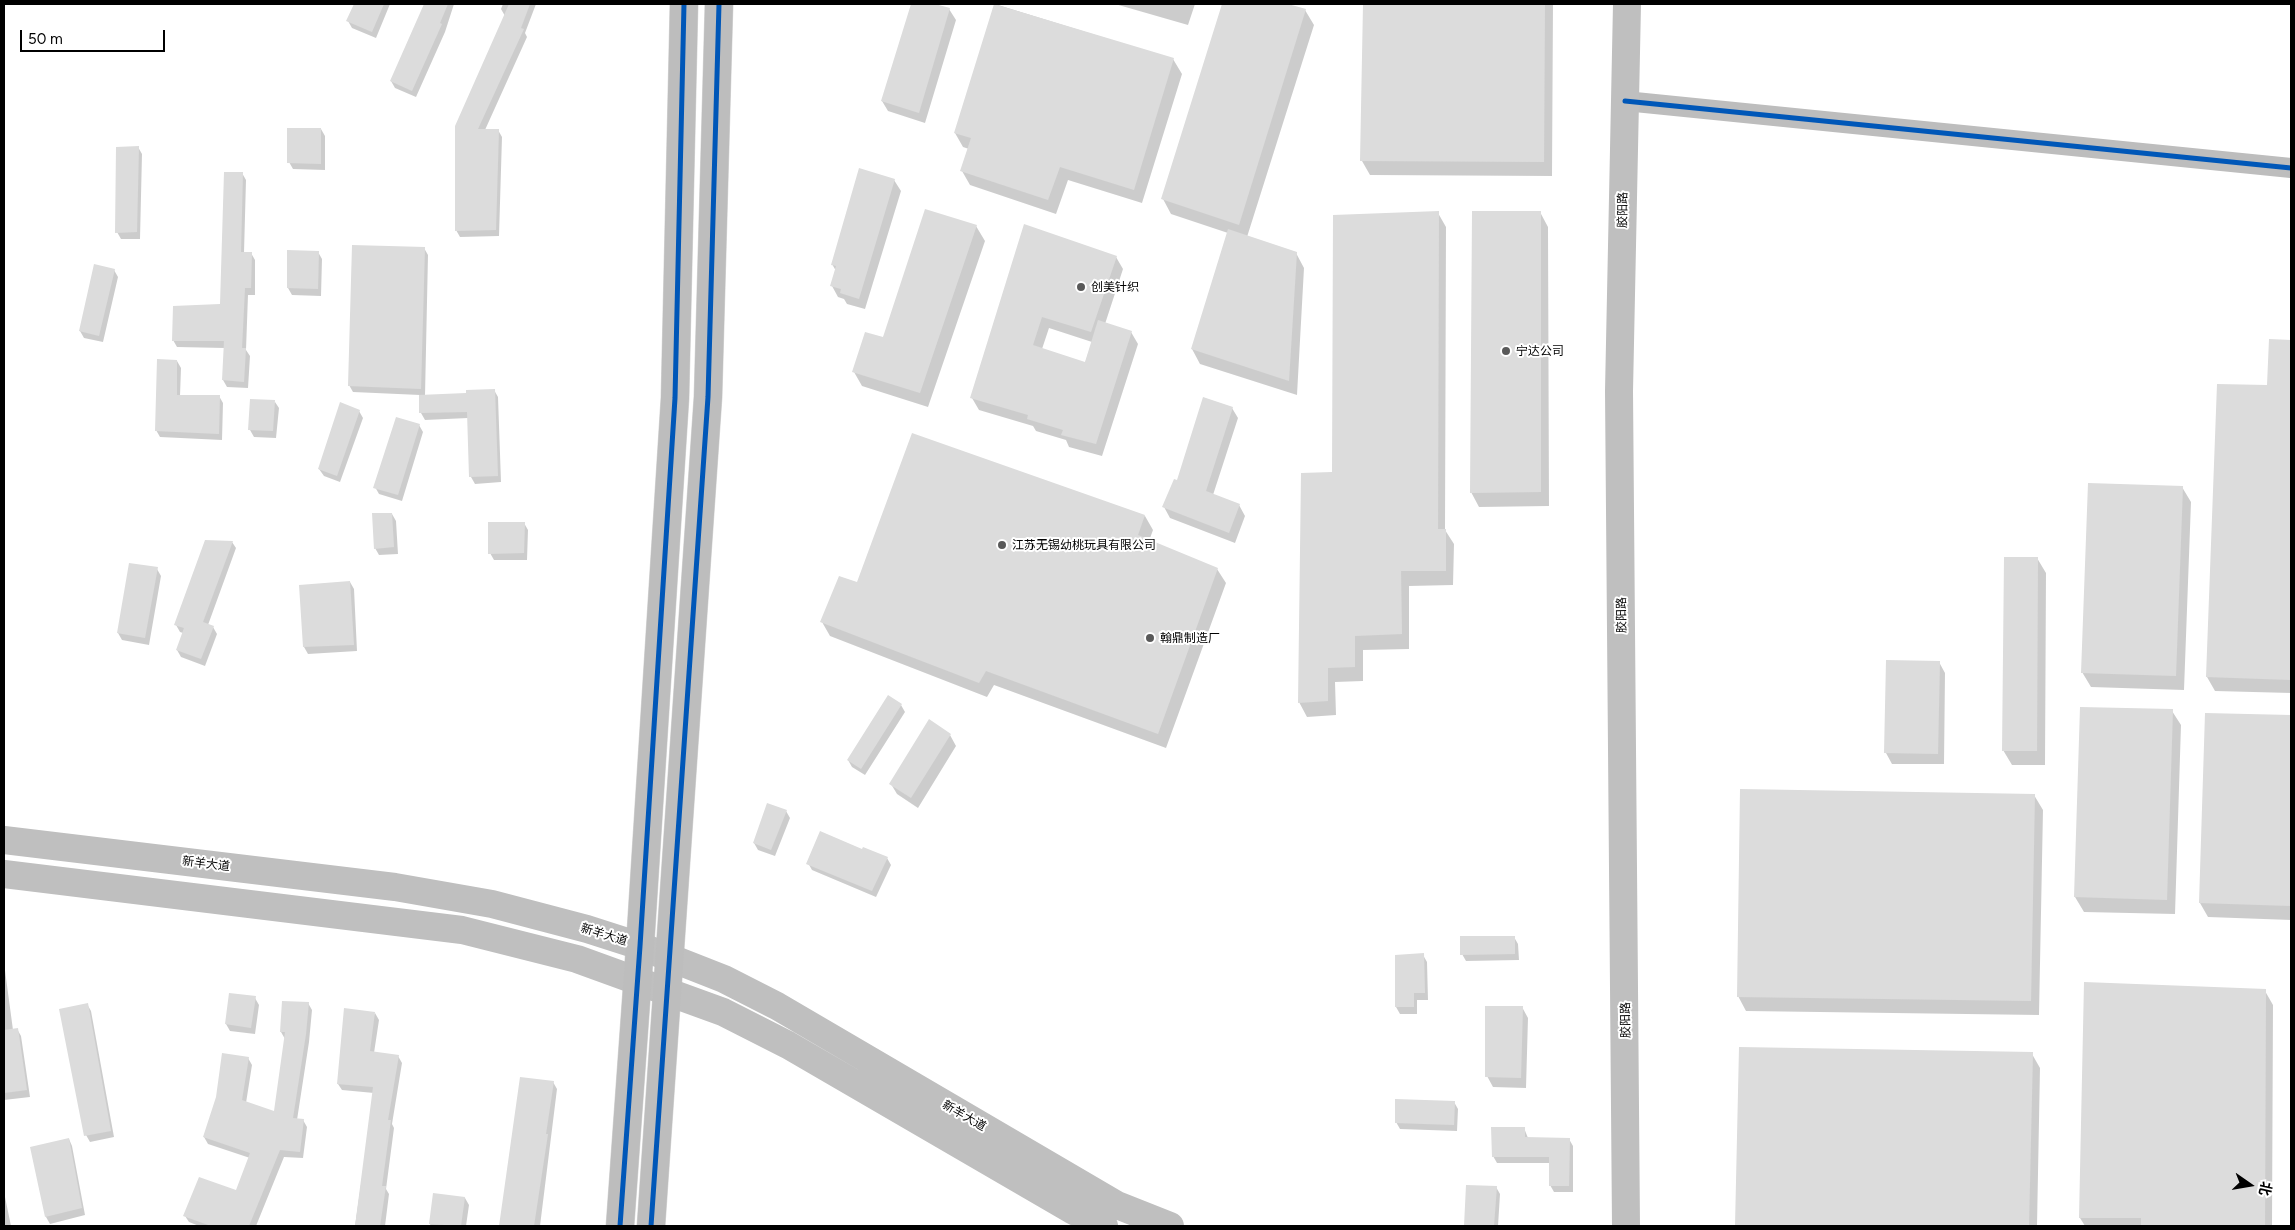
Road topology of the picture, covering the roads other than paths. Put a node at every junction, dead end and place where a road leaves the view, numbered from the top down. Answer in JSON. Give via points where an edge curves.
{"nodes":[{"id":1,"x":684,"y":4,"type":"edge"},
{"id":2,"x":719,"y":4,"type":"edge"},
{"id":3,"x":1627,"y":4,"type":"edge"},
{"id":4,"x":1625,"y":101,"type":"junction"},
{"id":5,"x":2291,"y":168,"type":"edge"},
{"id":6,"x":4,"y":840,"type":"edge"},
{"id":7,"x":4,"y":874,"type":"edge"},
{"id":8,"x":640,"y":946,"type":"junction"},
{"id":9,"x":670,"y":957,"type":"junction"},
{"id":10,"x":638,"y":980,"type":"junction"},
{"id":11,"x":667,"y":991,"type":"junction"},
{"id":12,"x":620,"y":1226,"type":"edge"},
{"id":13,"x":651,"y":1226,"type":"edge"},
{"id":14,"x":1104,"y":1226,"type":"edge"},
{"id":15,"x":1170,"y":1226,"type":"edge"},
{"id":16,"x":1626,"y":1226,"type":"edge"}],
"edges":[{"from":1,"to":8,"type":"main road","via":[[675,398]]},
{"from":2,"to":9,"type":"main road","via":[[708,397]]},
{"from":3,"to":4,"type":"main road","name":"胶阳路"},
{"from":4,"to":5,"type":"street"},
{"from":4,"to":16,"type":"main road","name":"胶阳路","via":[[1619,390]]},
{"from":6,"to":8,"type":"main road","name":"新羊大道","via":[[395,887],[492,904]]},
{"from":7,"to":10,"type":"main road","via":[[462,930],[577,959]]},
{"from":8,"to":9,"type":"main road","name":"新羊大道"},
{"from":8,"to":10,"type":"main road"},
{"from":9,"to":11,"type":"main road"},
{"from":9,"to":15,"type":"main road","name":"新羊大道","via":[[777,1006],[1117,1206]]},
{"from":10,"to":11,"type":"main road"},
{"from":10,"to":12,"type":"main road"},
{"from":11,"to":13,"type":"main road"},
{"from":11,"to":14,"type":"main road","via":[[723,1012],[788,1045]]}]}
